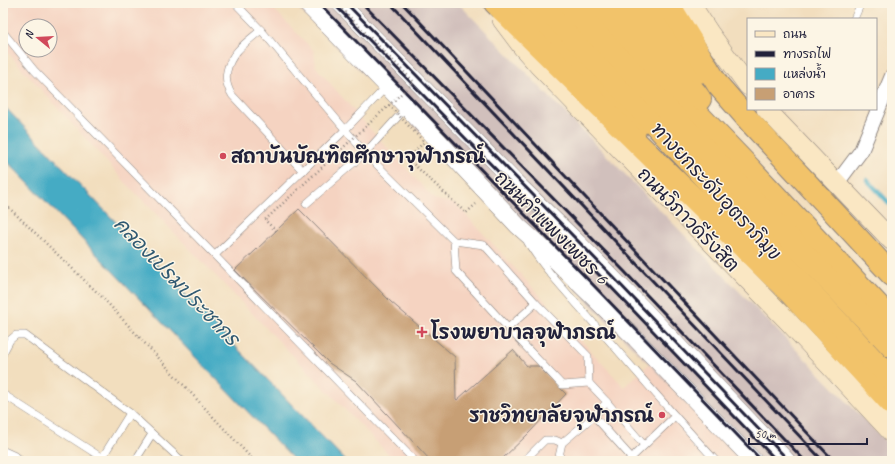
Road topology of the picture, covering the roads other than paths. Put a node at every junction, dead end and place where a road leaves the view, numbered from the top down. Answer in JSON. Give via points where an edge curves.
{"nodes":[{"id":1,"x":235,"y":3,"type":"edge"},
{"id":2,"x":306,"y":3,"type":"edge"},
{"id":3,"x":340,"y":3,"type":"edge"},
{"id":4,"x":489,"y":3,"type":"edge"},
{"id":5,"x":495,"y":3,"type":"edge"},
{"id":6,"x":567,"y":3,"type":"edge"},
{"id":7,"x":590,"y":3,"type":"edge"},
{"id":8,"x":620,"y":3,"type":"edge"},
{"id":9,"x":641,"y":3,"type":"edge"},
{"id":10,"x":668,"y":3,"type":"edge"},
{"id":11,"x":690,"y":3,"type":"edge"},
{"id":12,"x":861,"y":3,"type":"edge"},
{"id":13,"x":527,"y":5,"type":"edge"},
{"id":14,"x":854,"y":18,"type":"edge"},
{"id":15,"x":261,"y":30,"type":"junction"},
{"id":16,"x":3,"y":32,"type":"edge"},
{"id":17,"x":892,"y":76,"type":"edge"},
{"id":18,"x":718,"y":85,"type":"junction"},
{"id":19,"x":747,"y":85,"type":"edge"},
{"id":20,"x":387,"y":86,"type":"junction"},
{"id":21,"x":747,"y":103,"type":"edge"},
{"id":22,"x":407,"y":108,"type":"junction"},
{"id":23,"x":765,"y":114,"type":"edge"},
{"id":24,"x":345,"y":130,"type":"junction"},
{"id":25,"x":365,"y":153,"type":"junction"},
{"id":26,"x":745,"y":163,"type":"junction"},
{"id":27,"x":303,"y":171,"type":"junction"},
{"id":28,"x":837,"y":183,"type":"junction"},
{"id":29,"x":306,"y":204,"type":"dead end"},
{"id":30,"x":518,"y":226,"type":"junction"},
{"id":31,"x":888,"y":231,"type":"edge"},
{"id":32,"x":454,"y":241,"type":"junction"},
{"id":33,"x":215,"y":255,"type":"junction"},
{"id":34,"x":892,"y":275,"type":"edge"},
{"id":35,"x":536,"y":303,"type":"junction"},
{"id":36,"x":892,"y":320,"type":"edge"},
{"id":37,"x":508,"y":328,"type":"junction"},
{"id":38,"x":892,"y":347,"type":"edge"},
{"id":39,"x":3,"y":353,"type":"edge"},
{"id":40,"x":892,"y":380,"type":"edge"},
{"id":41,"x":589,"y":383,"type":"junction"},
{"id":42,"x":3,"y":394,"type":"edge"},
{"id":43,"x":607,"y":402,"type":"junction"},
{"id":44,"x":892,"y":403,"type":"edge"},
{"id":45,"x":130,"y":413,"type":"junction"},
{"id":46,"x":594,"y":416,"type":"junction"},
{"id":47,"x":674,"y":416,"type":"junction"},
{"id":48,"x":892,"y":433,"type":"edge"},
{"id":49,"x":152,"y":434,"type":"junction"},
{"id":50,"x":562,"y":443,"type":"junction"},
{"id":51,"x":644,"y":445,"type":"junction"},
{"id":52,"x":3,"y":456,"type":"edge"},
{"id":53,"x":630,"y":459,"type":"edge"},
{"id":54,"x":103,"y":460,"type":"edge"},
{"id":55,"x":14,"y":461,"type":"edge"},
{"id":56,"x":135,"y":461,"type":"edge"},
{"id":57,"x":182,"y":461,"type":"edge"},
{"id":58,"x":416,"y":461,"type":"edge"},
{"id":59,"x":524,"y":461,"type":"edge"},
{"id":60,"x":558,"y":461,"type":"edge"},
{"id":61,"x":716,"y":461,"type":"edge"},
{"id":62,"x":754,"y":461,"type":"edge"},
{"id":63,"x":787,"y":461,"type":"edge"}],
"edges":[{"from":1,"to":15,"type":"lane"},
{"from":2,"to":20,"type":"street","name":"ถนนกำแพงเพชร 6"},
{"from":3,"to":63,"type":"street","name":"ถนนกำแพงเพชร 6","via":[[644,310]]},
{"from":4,"to":48,"type":"main road","name":"ถนนวิภาวดีรังสิต","via":[[538,65],[785,318]]},
{"from":5,"to":44,"type":"highway","via":[[792,295]]},
{"from":6,"to":38,"type":"highway","name":"ทางยกระดับอุตราภิมุข"},
{"from":7,"to":26,"type":"highway"},
{"from":8,"to":26,"type":"highway","via":[[695,92]]},
{"from":9,"to":18,"type":"highway","via":[[692,67]]},
{"from":10,"to":18,"type":"highway"},
{"from":11,"to":19,"type":"main road"},
{"from":12,"to":14,"type":"lane"},
{"from":13,"to":40,"type":"highway","name":"ทางยกระดับอุตราภิมุข"},
{"from":13,"to":44,"type":"highway","name":"ถนนวิภาวดีรังสิต"},
{"from":15,"to":24,"type":"lane"},
{"from":15,"to":27,"type":"lane","via":[[233,56],[229,63],[226,83],[232,95]]},
{"from":16,"to":33,"type":"lane","via":[[34,70]]},
{"from":17,"to":28,"type":"street","via":[[861,152]]},
{"from":18,"to":21,"type":"highway"},
{"from":20,"to":22,"type":"street","name":"ถนนกำแพงเพชร 6"},
{"from":20,"to":24,"type":"lane"},
{"from":22,"to":25,"type":"lane"},
{"from":22,"to":30,"type":"street","name":"ถนนกำแพงเพชร 6"},
{"from":23,"to":28,"type":"main road"},
{"from":23,"to":34,"type":"highway"},
{"from":24,"to":25,"type":"lane"},
{"from":24,"to":27,"type":"lane"},
{"from":25,"to":29,"type":"lane"},
{"from":25,"to":32,"type":"lane"},
{"from":26,"to":36,"type":"highway"},
{"from":27,"to":33,"type":"lane"},
{"from":28,"to":31,"type":"main road"},
{"from":30,"to":47,"type":"lane","via":[[536,256]]},
{"from":30,"to":62,"type":"street","name":"ถนนกำแพงเพชร 6","via":[[636,339]]},
{"from":32,"to":35,"type":"lane","via":[[484,245]]},
{"from":32,"to":37,"type":"lane","via":[[456,271]]},
{"from":33,"to":58,"type":"lane"},
{"from":35,"to":37,"type":"lane"},
{"from":35,"to":41,"type":"lane","via":[[588,356]]},
{"from":37,"to":41,"type":"lane","via":[[562,385]]},
{"from":39,"to":45,"type":"lane","via":[[16,335],[25,335]]},
{"from":41,"to":43,"type":"lane"},
{"from":42,"to":54,"type":"lane"},
{"from":43,"to":46,"type":"lane"},
{"from":43,"to":51,"type":"lane"},
{"from":45,"to":49,"type":"lane"},
{"from":45,"to":54,"type":"lane"},
{"from":46,"to":50,"type":"lane"},
{"from":46,"to":53,"type":"lane"},
{"from":47,"to":51,"type":"lane"},
{"from":47,"to":61,"type":"lane"},
{"from":49,"to":56,"type":"lane"},
{"from":49,"to":57,"type":"lane"},
{"from":50,"to":59,"type":"lane","via":[[545,440]]},
{"from":50,"to":60,"type":"lane"},
{"from":51,"to":53,"type":"lane"},
{"from":52,"to":55,"type":"street"}]}
